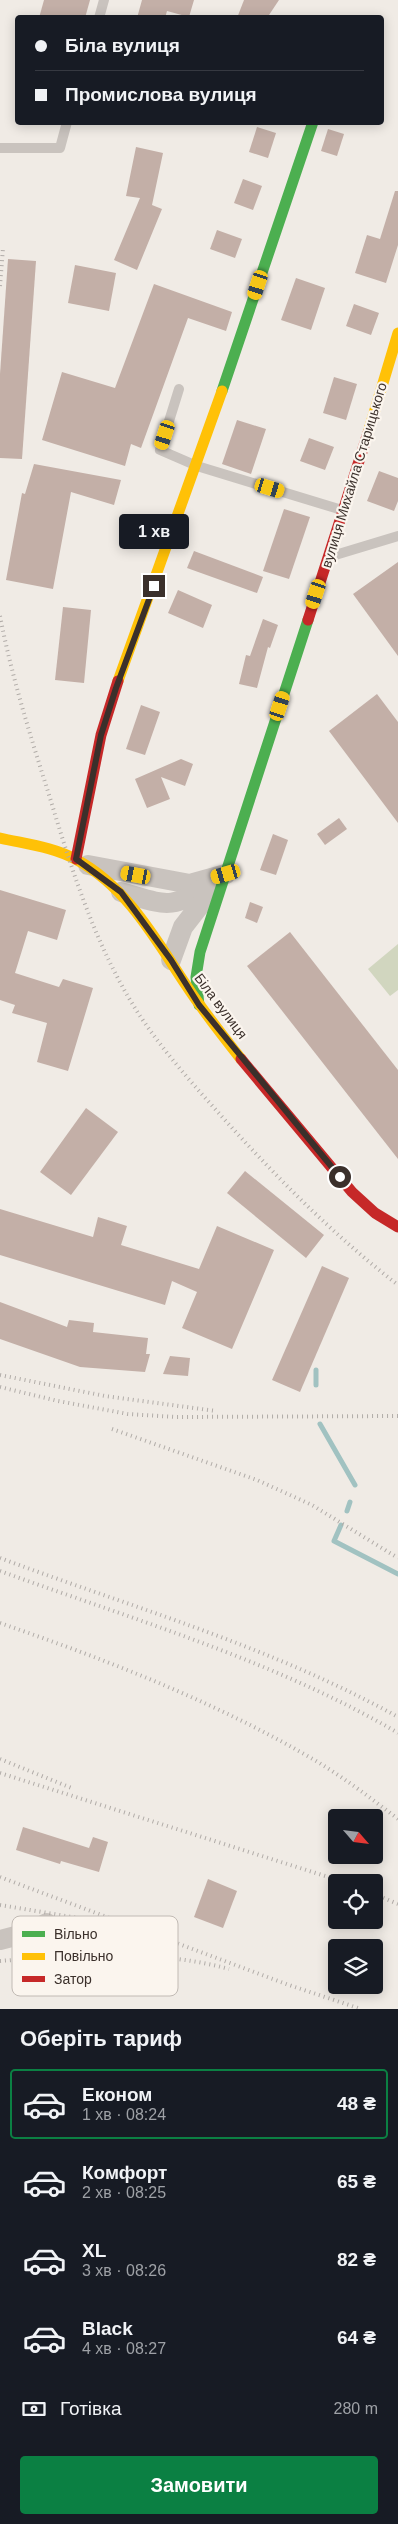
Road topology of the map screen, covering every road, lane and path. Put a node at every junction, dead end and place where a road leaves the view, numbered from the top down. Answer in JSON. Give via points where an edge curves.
{"nodes":[{"id":1,"x":104,"y":0,"type":"edge"},
{"id":2,"x":100,"y":15,"type":"edge"},
{"id":3,"x":66,"y":125,"type":"edge"},
{"id":4,"x":312,"y":125,"type":"edge"},
{"id":5,"x":0,"y":148,"type":"edge"},
{"id":6,"x":398,"y":333,"type":"edge"},
{"id":7,"x":179,"y":389,"type":"dead end"},
{"id":8,"x":197,"y":466,"type":"junction"},
{"id":9,"x":343,"y":511,"type":"junction"},
{"id":10,"x":398,"y":536,"type":"edge"},
{"id":11,"x":329,"y":557,"type":"junction"},
{"id":12,"x":0,"y":838,"type":"edge"},
{"id":13,"x":81,"y":862,"type":"junction"},
{"id":14,"x":226,"y":874,"type":"junction"},
{"id":15,"x":121,"y":892,"type":"junction"},
{"id":16,"x":171,"y":960,"type":"junction"},
{"id":17,"x":199,"y":1005,"type":"junction"},
{"id":18,"x":398,"y":1227,"type":"edge"}],
"edges":[{"from":1,"to":2,"type":"lane"},
{"from":3,"to":5,"type":"lane","via":[[60,148]]},
{"from":4,"to":8,"type":"street"},
{"from":6,"to":9,"type":"street","name":"вулиця Михайла Старицького"},
{"from":7,"to":8,"type":"lane","via":[[160,450]]},
{"from":8,"to":9,"type":"lane"},
{"from":8,"to":13,"type":"street","via":[[101,735]]},
{"from":9,"to":11,"type":"street","name":"вулиця Михайла Старицького"},
{"from":10,"to":11,"type":"lane"},
{"from":11,"to":14,"type":"street","name":"вулиця Михайла Старицького"},
{"from":12,"to":13,"type":"street","name":"Біла вулиця","via":[[67,855]]},
{"from":13,"to":14,"type":"street","via":[[190,884]]},
{"from":13,"to":15,"type":"street","name":"Біла вулиця"},
{"from":14,"to":15,"type":"street","via":[[188,900],[164,904]]},
{"from":14,"to":16,"type":"street","name":"вулиця Михайла Старицького","via":[[183,927]]},
{"from":14,"to":17,"type":"street","name":"вулиця Михайла Старицького","via":[[200,952],[196,976]]},
{"from":15,"to":16,"type":"street","name":"Біла вулиця"},
{"from":16,"to":17,"type":"street","name":"Біла вулиця"},
{"from":17,"to":18,"type":"street","name":"Біла вулиця","via":[[328,1164],[363,1203]]}]}
